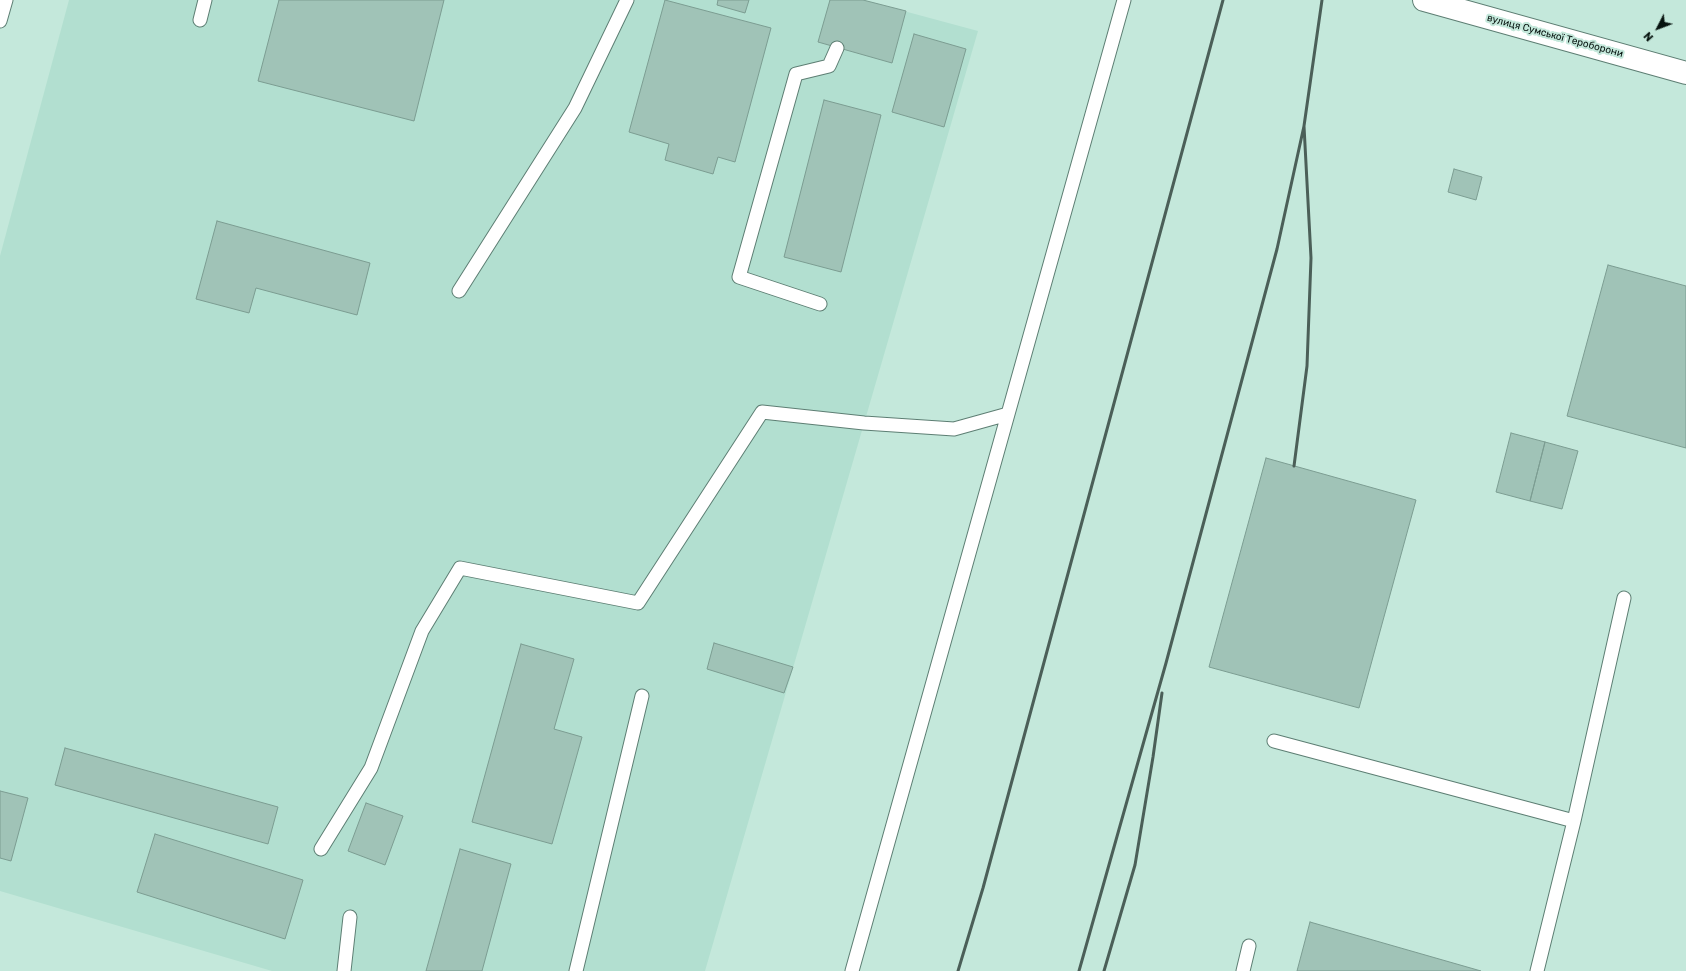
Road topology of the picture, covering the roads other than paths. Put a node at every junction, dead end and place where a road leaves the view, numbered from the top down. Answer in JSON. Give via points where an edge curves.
{"nodes":[{"id":1,"x":6,"y":0,"type":"edge"},
{"id":2,"x":205,"y":0,"type":"edge"},
{"id":3,"x":627,"y":0,"type":"edge"},
{"id":4,"x":1124,"y":0,"type":"edge"},
{"id":5,"x":1424,"y":0,"type":"edge"},
{"id":6,"x":200,"y":20,"type":"dead end"},
{"id":7,"x":0,"y":21,"type":"edge"},
{"id":8,"x":838,"y":48,"type":"dead end"},
{"id":9,"x":1686,"y":73,"type":"edge"},
{"id":10,"x":459,"y":292,"type":"dead end"},
{"id":11,"x":820,"y":304,"type":"dead end"},
{"id":12,"x":1008,"y":414,"type":"junction"},
{"id":13,"x":1624,"y":598,"type":"dead end"},
{"id":14,"x":642,"y":696,"type":"dead end"},
{"id":15,"x":1274,"y":741,"type":"dead end"},
{"id":16,"x":1574,"y":821,"type":"junction"},
{"id":17,"x":322,"y":849,"type":"dead end"},
{"id":18,"x":350,"y":917,"type":"dead end"},
{"id":19,"x":1249,"y":946,"type":"dead end"},
{"id":20,"x":344,"y":971,"type":"edge"},
{"id":21,"x":576,"y":971,"type":"edge"},
{"id":22,"x":852,"y":971,"type":"edge"},
{"id":23,"x":1243,"y":971,"type":"edge"},
{"id":24,"x":1537,"y":971,"type":"edge"}],
"edges":[{"from":1,"to":7,"type":"lane"},
{"from":2,"to":6,"type":"lane"},
{"from":3,"to":10,"type":"lane","via":[[576,108]]},
{"from":4,"to":12,"type":"lane"},
{"from":5,"to":9,"type":"street","name":"вулиця Сумської Тероборони"},
{"from":8,"to":11,"type":"lane","via":[[829,66],[796,74],[739,277]]},
{"from":12,"to":17,"type":"lane","via":[[954,429],[762,412],[638,603],[460,568],[422,632],[371,768]]},
{"from":12,"to":22,"type":"lane"},
{"from":13,"to":16,"type":"lane"},
{"from":14,"to":21,"type":"lane"},
{"from":15,"to":16,"type":"lane"},
{"from":16,"to":24,"type":"lane"},
{"from":18,"to":20,"type":"lane"},
{"from":19,"to":23,"type":"lane"}]}
